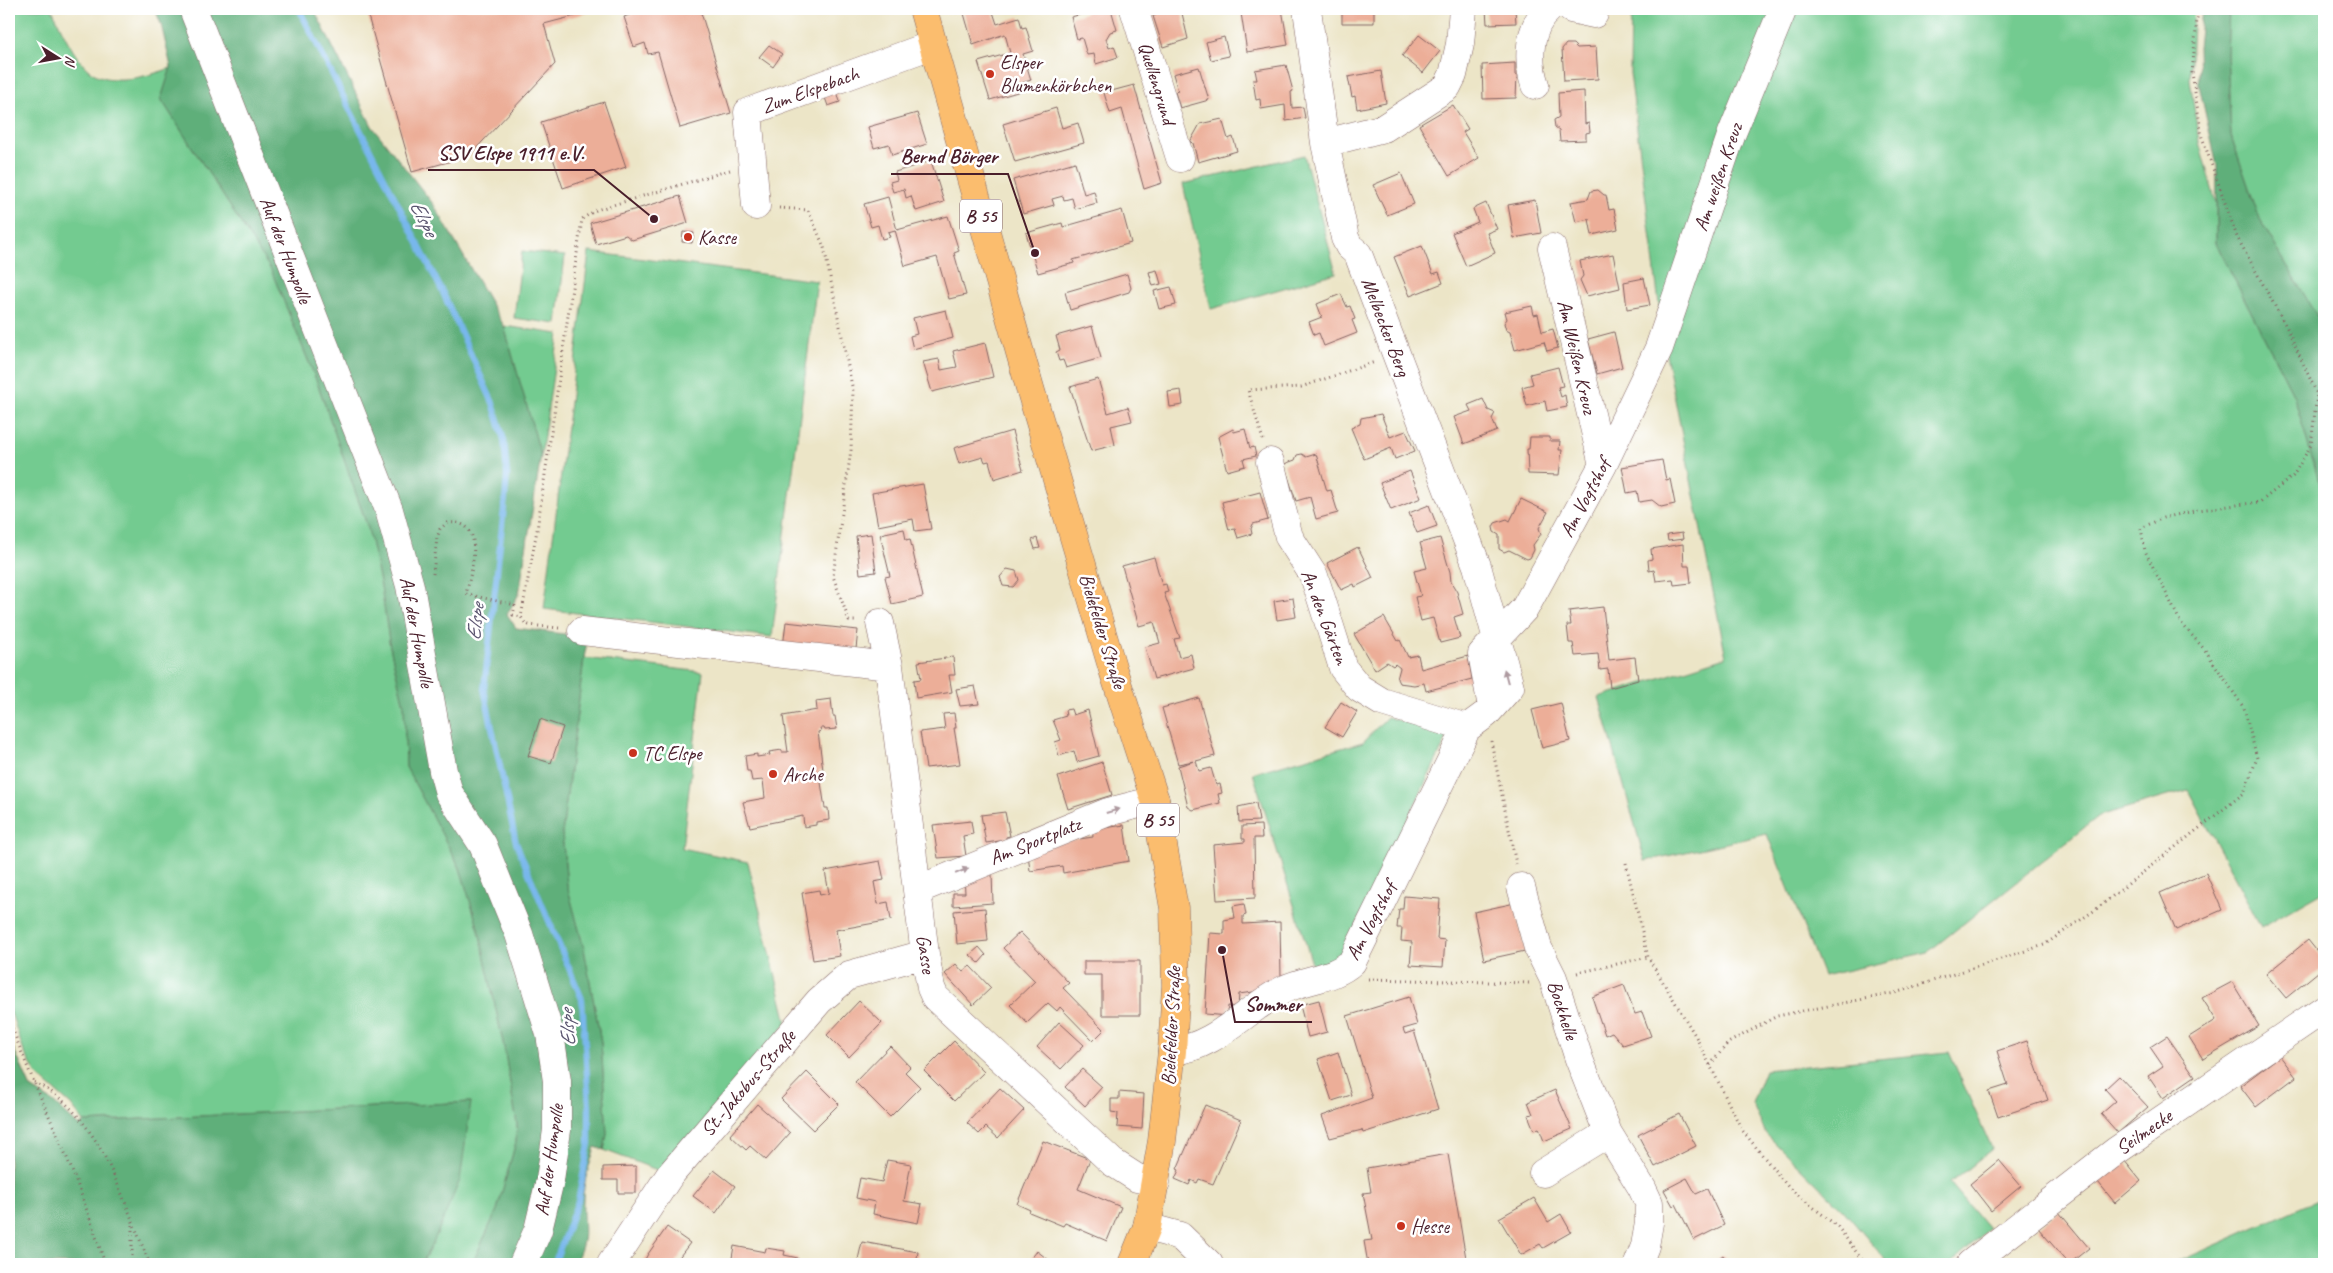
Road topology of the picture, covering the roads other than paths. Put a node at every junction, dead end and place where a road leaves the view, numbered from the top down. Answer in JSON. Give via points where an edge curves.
{"nodes":[{"id":1,"x":193,"y":9,"type":"edge"},
{"id":2,"x":922,"y":9,"type":"edge"},
{"id":3,"x":1134,"y":9,"type":"edge"},
{"id":4,"x":1307,"y":9,"type":"edge"},
{"id":5,"x":1463,"y":9,"type":"edge"},
{"id":6,"x":1549,"y":9,"type":"edge"},
{"id":7,"x":1783,"y":9,"type":"edge"},
{"id":8,"x":932,"y":45,"type":"junction"},
{"id":9,"x":1535,"y":85,"type":"dead end"},
{"id":10,"x":1325,"y":143,"type":"junction"},
{"id":11,"x":1180,"y":158,"type":"dead end"},
{"id":12,"x":756,"y":206,"type":"road end"},
{"id":13,"x":1552,"y":248,"type":"dead end"},
{"id":14,"x":1659,"y":348,"type":"joint"},
{"id":15,"x":1270,"y":462,"type":"road end"},
{"id":16,"x":1603,"y":465,"type":"junction"},
{"id":17,"x":880,"y":623,"type":"road end"},
{"id":18,"x":582,"y":631,"type":"road end"},
{"id":19,"x":1496,"y":639,"type":"junction"},
{"id":20,"x":889,"y":666,"type":"junction"},
{"id":21,"x":1482,"y":716,"type":"junction"},
{"id":22,"x":1155,"y":800,"type":"junction"},
{"id":23,"x":1521,"y":887,"type":"road end"},
{"id":24,"x":917,"y":890,"type":"junction"},
{"id":25,"x":925,"y":954,"type":"junction"},
{"id":26,"x":2324,"y":1009,"type":"edge"},
{"id":27,"x":1172,"y":1051,"type":"junction"},
{"id":28,"x":1608,"y":1133,"type":"junction"},
{"id":29,"x":1544,"y":1173,"type":"dead end"},
{"id":30,"x":1156,"y":1182,"type":"junction"},
{"id":31,"x":1147,"y":1227,"type":"junction"},
{"id":32,"x":523,"y":1264,"type":"edge"},
{"id":33,"x":611,"y":1264,"type":"edge"},
{"id":34,"x":1132,"y":1264,"type":"edge"},
{"id":35,"x":1209,"y":1264,"type":"edge"},
{"id":36,"x":1638,"y":1264,"type":"edge"},
{"id":37,"x":1970,"y":1264,"type":"edge"}],
"edges":[{"from":1,"to":32,"type":"street","name":"Auf der Humpolle","via":[[389,510],[410,586],[442,771],[450,793],[487,854],[519,934],[550,1034],[558,1081],[557,1130],[538,1230]]},
{"from":2,"to":8,"type":"main road","name":"Bielefelder Straße","number":"B 55"},
{"from":3,"to":11,"type":"street","name":"Quellengrund"},
{"from":4,"to":10,"type":"street","name":"Melbecker Berg"},
{"from":5,"to":10,"type":"street","via":[[1454,75],[1447,87],[1384,128]]},
{"from":6,"to":9,"type":"street","via":[[1533,29],[1530,72]]},
{"from":7,"to":14,"type":"street","name":"Am weißen Kreuz","via":[[1732,133]]},
{"from":8,"to":12,"type":"street","name":"Zum Elspebach","via":[[748,112]]},
{"from":8,"to":22,"type":"main road","name":"Bielefelder Straße","number":"B 55","via":[[1030,388]]},
{"from":10,"to":19,"type":"street","name":"Melbecker Berg","via":[[1345,238],[1358,254],[1460,516]]},
{"from":13,"to":16,"type":"street","name":"Am Weißen Kreuz"},
{"from":14,"to":16,"type":"street","name":"Am Vogtshof"},
{"from":15,"to":21,"type":"street","name":"An den Gärten","via":[[1288,537],[1314,576],[1343,668],[1359,688],[1382,702]]},
{"from":16,"to":19,"type":"street","name":"Am Vogtshof","via":[[1525,608]]},
{"from":17,"to":20,"type":"street","name":"Gasse"},
{"from":18,"to":20,"type":"street"},
{"from":19,"to":21,"type":"street","name":"Am Vogtshof","via":[[1510,687]]},
{"from":20,"to":24,"type":"street","name":"Gasse"},
{"from":21,"to":27,"type":"street","name":"Am Vogtshof","via":[[1352,962],[1343,970],[1284,990],[1198,1046]]},
{"from":24,"to":22,"type":"street","name":"Am Sportplatz","one_way":true,"via":[[1090,819]]},
{"from":22,"to":27,"type":"main road","name":"Bielefelder Straße","number":"B 55","via":[[1174,908],[1176,986]]},
{"from":23,"to":28,"type":"street","name":"Bockhelle","via":[[1538,948],[1553,978],[1579,1059]]},
{"from":24,"to":25,"type":"street","name":"Gasse"},
{"from":25,"to":30,"type":"street","name":"Gasse","via":[[931,988],[944,1007],[1112,1162],[1137,1178]]},
{"from":25,"to":33,"type":"street","name":"St.-Jakobus-Straße","via":[[849,975],[819,1002],[670,1175]]},
{"from":26,"to":37,"type":"street","name":"Seilmecke","via":[[2116,1151]]},
{"from":27,"to":30,"type":"main road","name":"Bielefelder Straße","number":"B 55"},
{"from":28,"to":29,"type":"street"},
{"from":28,"to":36,"type":"street","name":"Bockhelle","via":[[1649,1203],[1645,1246]]},
{"from":30,"to":31,"type":"main road","name":"Bielefelder Straße","number":"B 55"},
{"from":31,"to":34,"type":"main road","name":"Bielefelder Straße","number":"B 55"},
{"from":31,"to":35,"type":"street","via":[[1180,1236]]}]}
